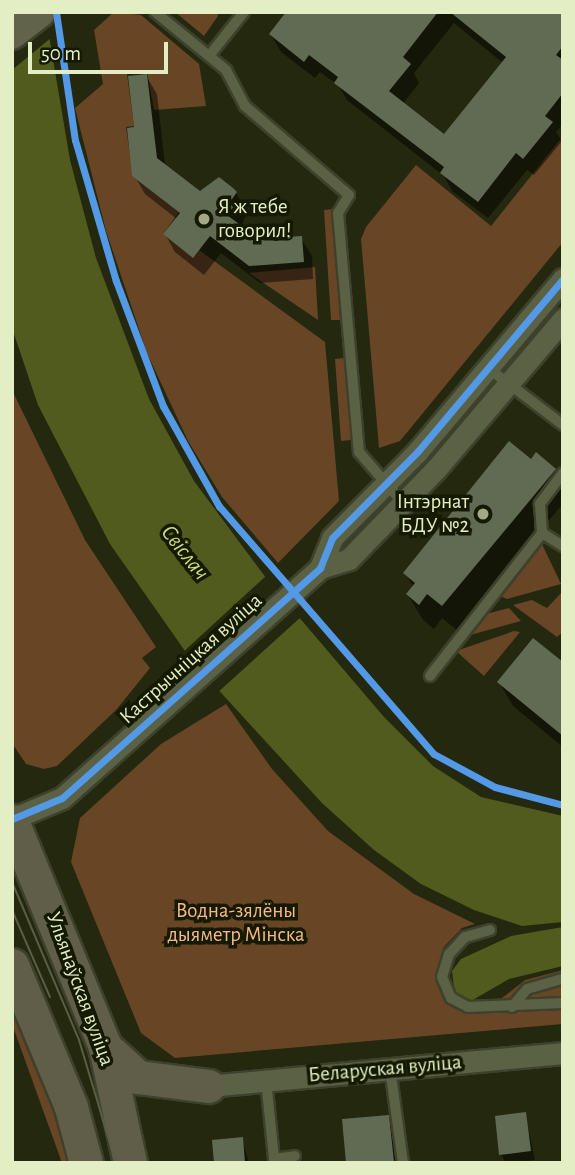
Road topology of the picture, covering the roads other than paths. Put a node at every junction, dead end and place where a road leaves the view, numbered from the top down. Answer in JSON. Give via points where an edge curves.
{"nodes":[{"id":1,"x":40,"y":12,"type":"edge"},
{"id":2,"x":155,"y":12,"type":"edge"},
{"id":3,"x":244,"y":12,"type":"edge"},
{"id":4,"x":12,"y":34,"type":"edge"},
{"id":5,"x":209,"y":56,"type":"junction"},
{"id":6,"x":563,"y":279,"type":"edge"},
{"id":7,"x":563,"y":318,"type":"edge"},
{"id":8,"x":488,"y":368,"type":"junction"},
{"id":9,"x":508,"y":383,"type":"junction"},
{"id":10,"x":563,"y":425,"type":"edge"},
{"id":11,"x":563,"y":473,"type":"edge"},
{"id":12,"x":386,"y":483,"type":"junction"},
{"id":13,"x":403,"y":503,"type":"junction"},
{"id":14,"x":542,"y":533,"type":"junction"},
{"id":15,"x":563,"y":546,"type":"edge"},
{"id":16,"x":320,"y":568,"type":"junction"},
{"id":17,"x":430,"y":676,"type":"dead end"},
{"id":18,"x":12,"y":820,"type":"edge"},
{"id":19,"x":490,"y":930,"type":"dead end"},
{"id":20,"x":12,"y":965,"type":"edge"},
{"id":21,"x":563,"y":979,"type":"edge"},
{"id":22,"x":563,"y":1003,"type":"edge"},
{"id":23,"x":512,"y":1007,"type":"junction"},
{"id":24,"x":105,"y":1047,"type":"junction"},
{"id":25,"x":563,"y":1053,"type":"edge"},
{"id":26,"x":390,"y":1068,"type":"junction"},
{"id":27,"x":266,"y":1080,"type":"junction"},
{"id":28,"x":208,"y":1086,"type":"junction"},
{"id":29,"x":127,"y":1151,"type":"edge"},
{"id":30,"x":295,"y":1156,"type":"dead end"},
{"id":31,"x":86,"y":1163,"type":"edge"},
{"id":32,"x":404,"y":1163,"type":"edge"}],
"edges":[{"from":1,"to":4,"type":"main road"},
{"from":2,"to":5,"type":"lane"},
{"from":3,"to":5,"type":"lane"},
{"from":5,"to":12,"type":"lane","via":[[226,70],[245,106],[349,195],[338,213],[359,453]]},
{"from":6,"to":8,"type":"street","name":"Кастрычніцкая вуліца"},
{"from":7,"to":9,"type":"street","name":"Кастрычніцкая вуліца"},
{"from":8,"to":9,"type":"lane"},
{"from":8,"to":12,"type":"street","name":"Кастрычніцкая вуліца"},
{"from":9,"to":10,"type":"lane"},
{"from":9,"to":13,"type":"street","name":"Кастрычніцкая вуліца"},
{"from":11,"to":14,"type":"lane","via":[[540,504]]},
{"from":12,"to":13,"type":"lane"},
{"from":12,"to":16,"type":"street","name":"Кастрычніцкая вуліца","via":[[332,538]]},
{"from":13,"to":16,"type":"street","name":"Кастрычніцкая вуліца","via":[[349,559]]},
{"from":14,"to":15,"type":"lane"},
{"from":14,"to":17,"type":"lane"},
{"from":16,"to":18,"type":"street","name":"Кастрычніцкая вуліца","via":[[62,798]]},
{"from":18,"to":24,"type":"main road","name":"Ульянаўская вуліца"},
{"from":19,"to":23,"type":"lane","via":[[456,943],[444,966],[444,989],[468,1007]]},
{"from":20,"to":31,"type":"main road","via":[[71,1107]]},
{"from":21,"to":23,"type":"lane","via":[[527,989]]},
{"from":22,"to":23,"type":"lane"},
{"from":24,"to":28,"type":"main road","via":[[138,1077]]},
{"from":24,"to":29,"type":"main road","name":"Ульянаўская вуліца"},
{"from":25,"to":26,"type":"street","name":"Беларуская вуліца"},
{"from":26,"to":27,"type":"street","name":"Беларуская вуліца"},
{"from":26,"to":32,"type":"lane"},
{"from":27,"to":28,"type":"street","name":"Беларуская вуліца"},
{"from":27,"to":30,"type":"lane","via":[[274,1158]]},
{"from":28,"to":29,"type":"main road","via":[[150,1101]]}]}
